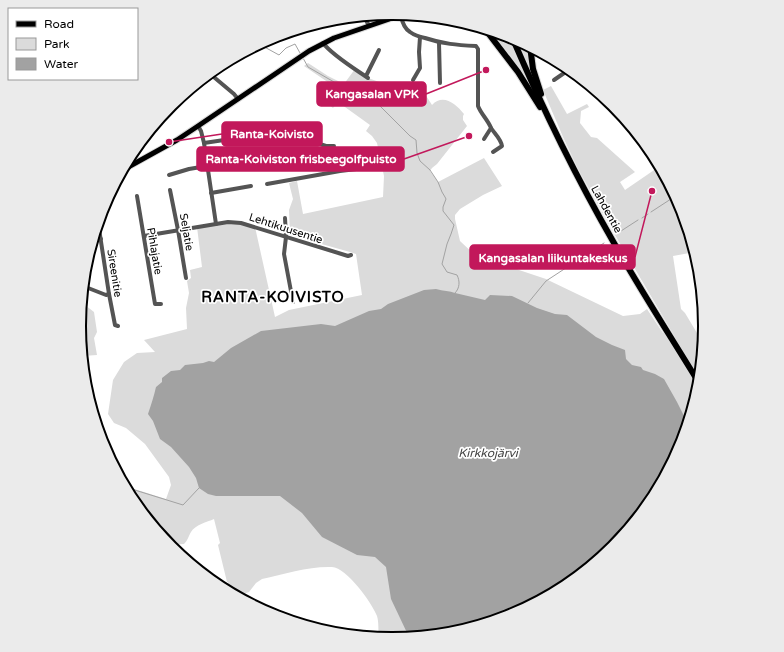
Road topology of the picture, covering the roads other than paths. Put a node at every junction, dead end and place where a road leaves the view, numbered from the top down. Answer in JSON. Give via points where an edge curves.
{"nodes":[{"id":1,"x":386,"y":20,"type":"edge"},
{"id":2,"x":404,"y":21,"type":"edge"},
{"id":3,"x":367,"y":22,"type":"edge"},
{"id":4,"x":369,"y":26,"type":"junction"},
{"id":5,"x":491,"y":36,"type":"edge"},
{"id":6,"x":420,"y":37,"type":"junction"},
{"id":7,"x":323,"y":43,"type":"junction"},
{"id":8,"x":439,"y":43,"type":"junction"},
{"id":9,"x":516,"y":46,"type":"edge"},
{"id":10,"x":379,"y":50,"type":"dead end"},
{"id":11,"x":531,"y":54,"type":"edge"},
{"id":12,"x":564,"y":73,"type":"edge"},
{"id":13,"x":214,"y":77,"type":"edge"},
{"id":14,"x":413,"y":80,"type":"dead end"},
{"id":15,"x":554,"y":80,"type":"dead end"},
{"id":16,"x":440,"y":83,"type":"dead end"},
{"id":17,"x":238,"y":99,"type":"junction"},
{"id":18,"x":198,"y":126,"type":"junction"},
{"id":19,"x":492,"y":128,"type":"junction"},
{"id":20,"x":557,"y":135,"type":"junction"},
{"id":21,"x":484,"y":139,"type":"dead end"},
{"id":22,"x":204,"y":143,"type":"junction"},
{"id":23,"x":334,"y":146,"type":"dead end"},
{"id":24,"x":493,"y":152,"type":"dead end"},
{"id":25,"x":132,"y":165,"type":"edge"},
{"id":26,"x":207,"y":166,"type":"junction"},
{"id":27,"x":381,"y":166,"type":"dead end"},
{"id":28,"x":169,"y":175,"type":"dead end"},
{"id":29,"x":267,"y":184,"type":"dead end"},
{"id":30,"x":251,"y":186,"type":"dead end"},
{"id":31,"x":170,"y":190,"type":"dead end"},
{"id":32,"x":211,"y":193,"type":"junction"},
{"id":33,"x":137,"y":196,"type":"dead end"},
{"id":34,"x":285,"y":218,"type":"dead end"},
{"id":35,"x":216,"y":224,"type":"junction"},
{"id":36,"x":178,"y":230,"type":"junction"},
{"id":37,"x":100,"y":234,"type":"edge"},
{"id":38,"x":144,"y":236,"type":"junction"},
{"id":39,"x":286,"y":237,"type":"junction"},
{"id":40,"x":101,"y":239,"type":"joint"},
{"id":41,"x":351,"y":255,"type":"dead end"},
{"id":42,"x":186,"y":278,"type":"dead end"},
{"id":43,"x":89,"y":288,"type":"edge"},
{"id":44,"x":109,"y":294,"type":"junction"},
{"id":45,"x":293,"y":302,"type":"dead end"},
{"id":46,"x":161,"y":304,"type":"dead end"},
{"id":47,"x":118,"y":326,"type":"dead end"},
{"id":48,"x":694,"y":374,"type":"edge"}],
"edges":[{"from":1,"to":4,"type":"main road"},
{"from":2,"to":6,"type":"street","via":[[409,32]]},
{"from":3,"to":4,"type":"street"},
{"from":4,"to":7,"type":"main road"},
{"from":5,"to":20,"type":"highway","via":[[518,72]]},
{"from":6,"to":8,"type":"street"},
{"from":6,"to":14,"type":"street","via":[[420,68]]},
{"from":7,"to":10,"type":"street","via":[[367,77]]},
{"from":7,"to":17,"type":"main road"},
{"from":8,"to":16,"type":"street"},
{"from":8,"to":19,"type":"street","via":[[476,46],[478,49],[478,106]]},
{"from":9,"to":20,"type":"highway","name":"Lahdentie"},
{"from":11,"to":20,"type":"highway","via":[[536,79]]},
{"from":12,"to":15,"type":"street"},
{"from":13,"to":17,"type":"street"},
{"from":17,"to":18,"type":"main road"},
{"from":18,"to":22,"type":"street"},
{"from":18,"to":25,"type":"main road"},
{"from":19,"to":21,"type":"street"},
{"from":19,"to":24,"type":"street","via":[[502,143],[502,146]]},
{"from":20,"to":48,"type":"highway","name":"Lahdentie","via":[[614,243]]},
{"from":22,"to":23,"type":"street","via":[[283,132],[326,146]]},
{"from":22,"to":26,"type":"street"},
{"from":26,"to":28,"type":"street"},
{"from":26,"to":32,"type":"street"},
{"from":27,"to":29,"type":"street"},
{"from":30,"to":32,"type":"street","via":[[217,189]]},
{"from":31,"to":36,"type":"street","name":"Seljatie"},
{"from":32,"to":35,"type":"street"},
{"from":33,"to":38,"type":"street","name":"Pihlajatie"},
{"from":34,"to":39,"type":"street"},
{"from":35,"to":36,"type":"street","name":"Lehtikuusentie"},
{"from":35,"to":39,"type":"street","name":"Lehtikuusentie","via":[[241,223]]},
{"from":36,"to":38,"type":"street","name":"Lehtikuusentie"},
{"from":36,"to":42,"type":"street","name":"Seljatie"},
{"from":37,"to":40,"type":"street","name":"Sireenitie"},
{"from":38,"to":46,"type":"street","name":"Pihlajatie","via":[[155,304]]},
{"from":39,"to":41,"type":"street","name":"Lehtikuusentie"},
{"from":39,"to":45,"type":"street","via":[[284,254]]},
{"from":40,"to":44,"type":"street","name":"Sireenitie"},
{"from":43,"to":44,"type":"street"},
{"from":44,"to":47,"type":"street","name":"Sireenitie","via":[[115,325]]}]}
